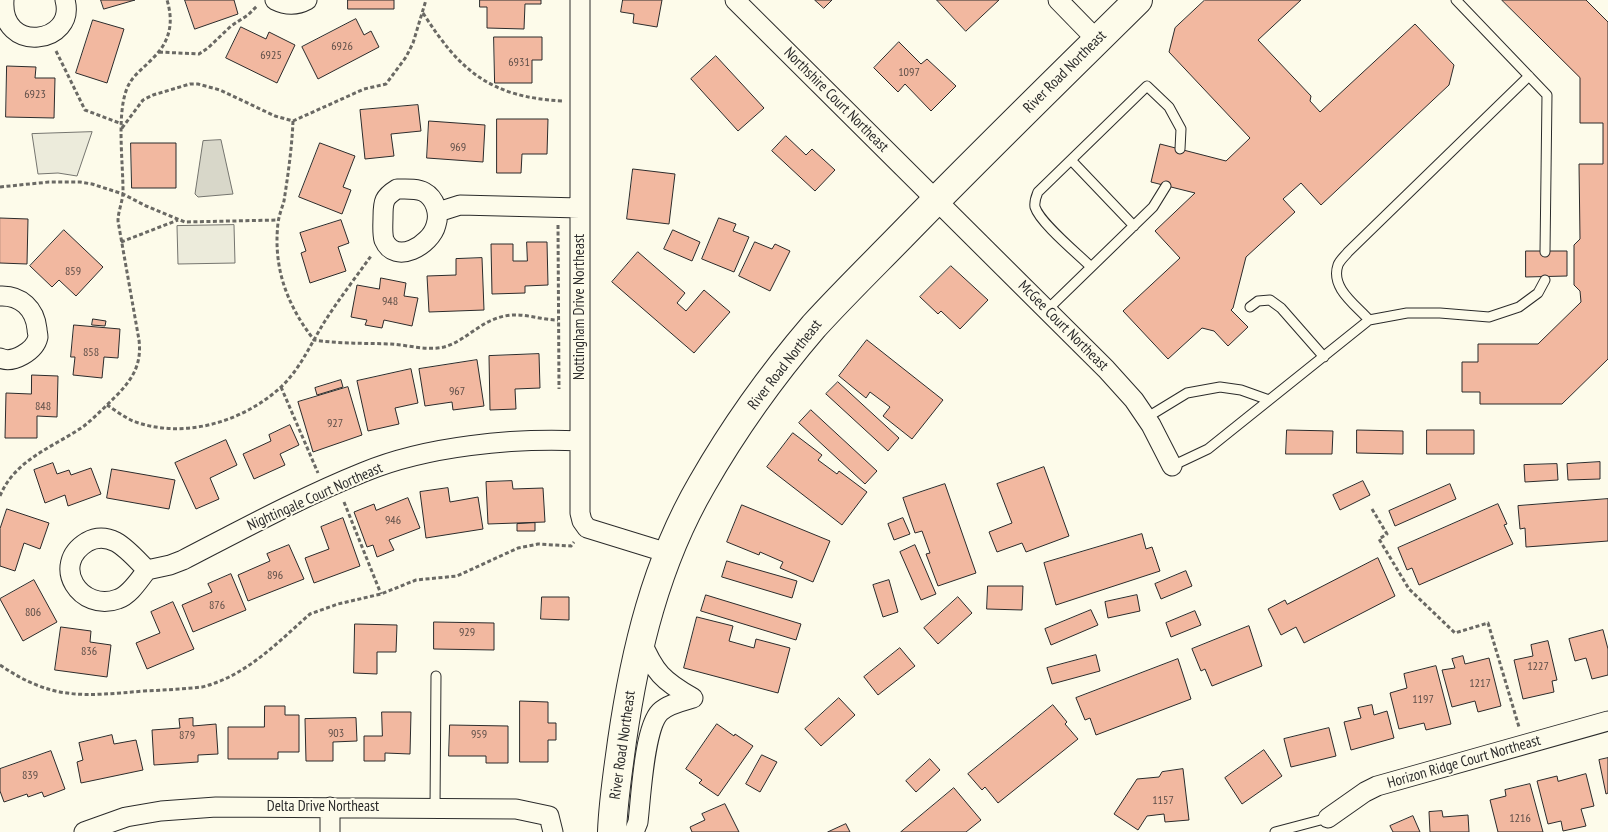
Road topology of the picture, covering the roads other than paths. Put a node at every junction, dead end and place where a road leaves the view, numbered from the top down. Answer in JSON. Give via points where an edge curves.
{"nodes":[{"id":1,"x":4,"y":0,"type":"edge"},
{"id":2,"x":65,"y":0,"type":"edge"},
{"id":3,"x":275,"y":0,"type":"edge"},
{"id":4,"x":307,"y":0,"type":"edge"},
{"id":5,"x":580,"y":0,"type":"edge"},
{"id":6,"x":735,"y":0,"type":"edge"},
{"id":7,"x":1058,"y":0,"type":"edge"},
{"id":8,"x":1138,"y":0,"type":"edge"},
{"id":9,"x":1456,"y":0,"type":"edge"},
{"id":10,"x":1097,"y":40,"type":"junction"},
{"id":11,"x":1528,"y":76,"type":"junction"},
{"id":12,"x":1180,"y":149,"type":"dead end"},
{"id":13,"x":1071,"y":160,"type":"junction"},
{"id":14,"x":1166,"y":186,"type":"dead end"},
{"id":15,"x":936,"y":200,"type":"junction"},
{"id":16,"x":580,"y":208,"type":"junction"},
{"id":17,"x":438,"y":212,"type":"junction"},
{"id":18,"x":1134,"y":226,"type":"junction"},
{"id":19,"x":1545,"y":252,"type":"dead end"},
{"id":20,"x":1091,"y":267,"type":"junction"},
{"id":21,"x":1545,"y":280,"type":"dead end"},
{"id":22,"x":0,"y":296,"type":"edge"},
{"id":23,"x":1250,"y":307,"type":"dead end"},
{"id":24,"x":1047,"y":310,"type":"junction"},
{"id":25,"x":1369,"y":320,"type":"junction"},
{"id":26,"x":1324,"y":357,"type":"junction"},
{"id":27,"x":0,"y":358,"type":"edge"},
{"id":28,"x":1269,"y":400,"type":"junction"},
{"id":29,"x":1146,"y":418,"type":"junction"},
{"id":30,"x":580,"y":441,"type":"junction"},
{"id":31,"x":1172,"y":466,"type":"joint"},
{"id":32,"x":668,"y":552,"type":"junction"},
{"id":33,"x":147,"y":570,"type":"dead end"},
{"id":34,"x":641,"y":640,"type":"junction"},
{"id":35,"x":436,"y":676,"type":"dead end"},
{"id":36,"x":1608,"y":721,"type":"edge"},
{"id":37,"x":330,"y":807,"type":"junction"},
{"id":38,"x":434,"y":808,"type":"junction"},
{"id":39,"x":1328,"y":818,"type":"joint"},
{"id":40,"x":84,"y":832,"type":"edge"},
{"id":41,"x":330,"y":832,"type":"edge"},
{"id":42,"x":553,"y":832,"type":"edge"},
{"id":43,"x":612,"y":832,"type":"edge"},
{"id":44,"x":634,"y":832,"type":"edge"},
{"id":45,"x":1275,"y":832,"type":"edge"}],
"edges":[{"from":1,"to":2,"type":"street","via":[[10,28],[30,37],[47,35],[61,24],[66,15]]},
{"from":3,"to":4,"type":"street","via":[[285,5]]},
{"from":5,"to":16,"type":"street","name":"Nottingham Drive Northeast"},
{"from":6,"to":15,"type":"street","name":"Northshire Court Northeast"},
{"from":7,"to":10,"type":"street"},
{"from":8,"to":10,"type":"main road","name":"River Road Northeast"},
{"from":9,"to":11,"type":"lane"},
{"from":10,"to":15,"type":"main road","name":"River Road Northeast"},
{"from":11,"to":19,"type":"lane","via":[[1546,95]]},
{"from":11,"to":25,"type":"lane","via":[[1338,264],[1339,288]]},
{"from":12,"to":13,"type":"lane","via":[[1181,129],[1170,107],[1147,86]]},
{"from":13,"to":18,"type":"lane"},
{"from":13,"to":20,"type":"lane","via":[[1038,192],[1035,207],[1043,220]]},
{"from":14,"to":18,"type":"lane"},
{"from":15,"to":24,"type":"street","name":"McGee Court Northeast"},
{"from":15,"to":32,"type":"main road","name":"River Road Northeast","via":[[815,326],[772,378],[700,486]]},
{"from":16,"to":17,"type":"street","via":[[460,205]]},
{"from":16,"to":30,"type":"street","name":"Nottingham Drive Northeast"},
{"from":17,"to":17,"type":"street","via":[[424,192],[397,189],[387,195],[383,204],[384,240],[398,251],[420,247],[431,237]]},
{"from":18,"to":20,"type":"lane"},
{"from":20,"to":24,"type":"lane"},
{"from":21,"to":25,"type":"lane","via":[[1538,293],[1520,308],[1489,317],[1440,312]]},
{"from":22,"to":27,"type":"street","via":[[16,298],[30,308],[38,337],[31,349],[18,357]]},
{"from":23,"to":26,"type":"lane","via":[[1258,301],[1270,300],[1282,308]]},
{"from":24,"to":29,"type":"street","name":"McGee Court Northeast","via":[[1123,388]]},
{"from":25,"to":26,"type":"lane"},
{"from":26,"to":28,"type":"lane"},
{"from":28,"to":29,"type":"lane","via":[[1220,387],[1187,393]]},
{"from":28,"to":31,"type":"lane","via":[[1208,449]]},
{"from":29,"to":31,"type":"street","name":"McGee Court Northeast"},
{"from":30,"to":32,"type":"street","name":"Nottingham Drive Northeast","via":[[582,522],[588,528]]},
{"from":30,"to":33,"type":"street","name":"Nightingale Court Northeast","via":[[509,442],[399,460],[306,497],[183,560]]},
{"from":32,"to":34,"type":"main road","name":"River Road Northeast"},
{"from":34,"to":43,"type":"main road","name":"River Road Northeast","via":[[624,730]]},
{"from":34,"to":44,"type":"street","via":[[649,660],[660,675],[670,686],[693,698],[660,712],[651,727]]},
{"from":35,"to":38,"type":"lane"},
{"from":36,"to":39,"type":"street","name":"Horizon Ridge Court Northeast","via":[[1377,786]]},
{"from":37,"to":38,"type":"street","name":"Delta Drive Northeast"},
{"from":37,"to":40,"type":"street","name":"Delta Drive Northeast","via":[[216,807],[161,811]]},
{"from":37,"to":41,"type":"street"},
{"from":38,"to":42,"type":"street","name":"Delta Drive Northeast","via":[[516,809],[549,816]]},
{"from":39,"to":45,"type":"lane"}]}
